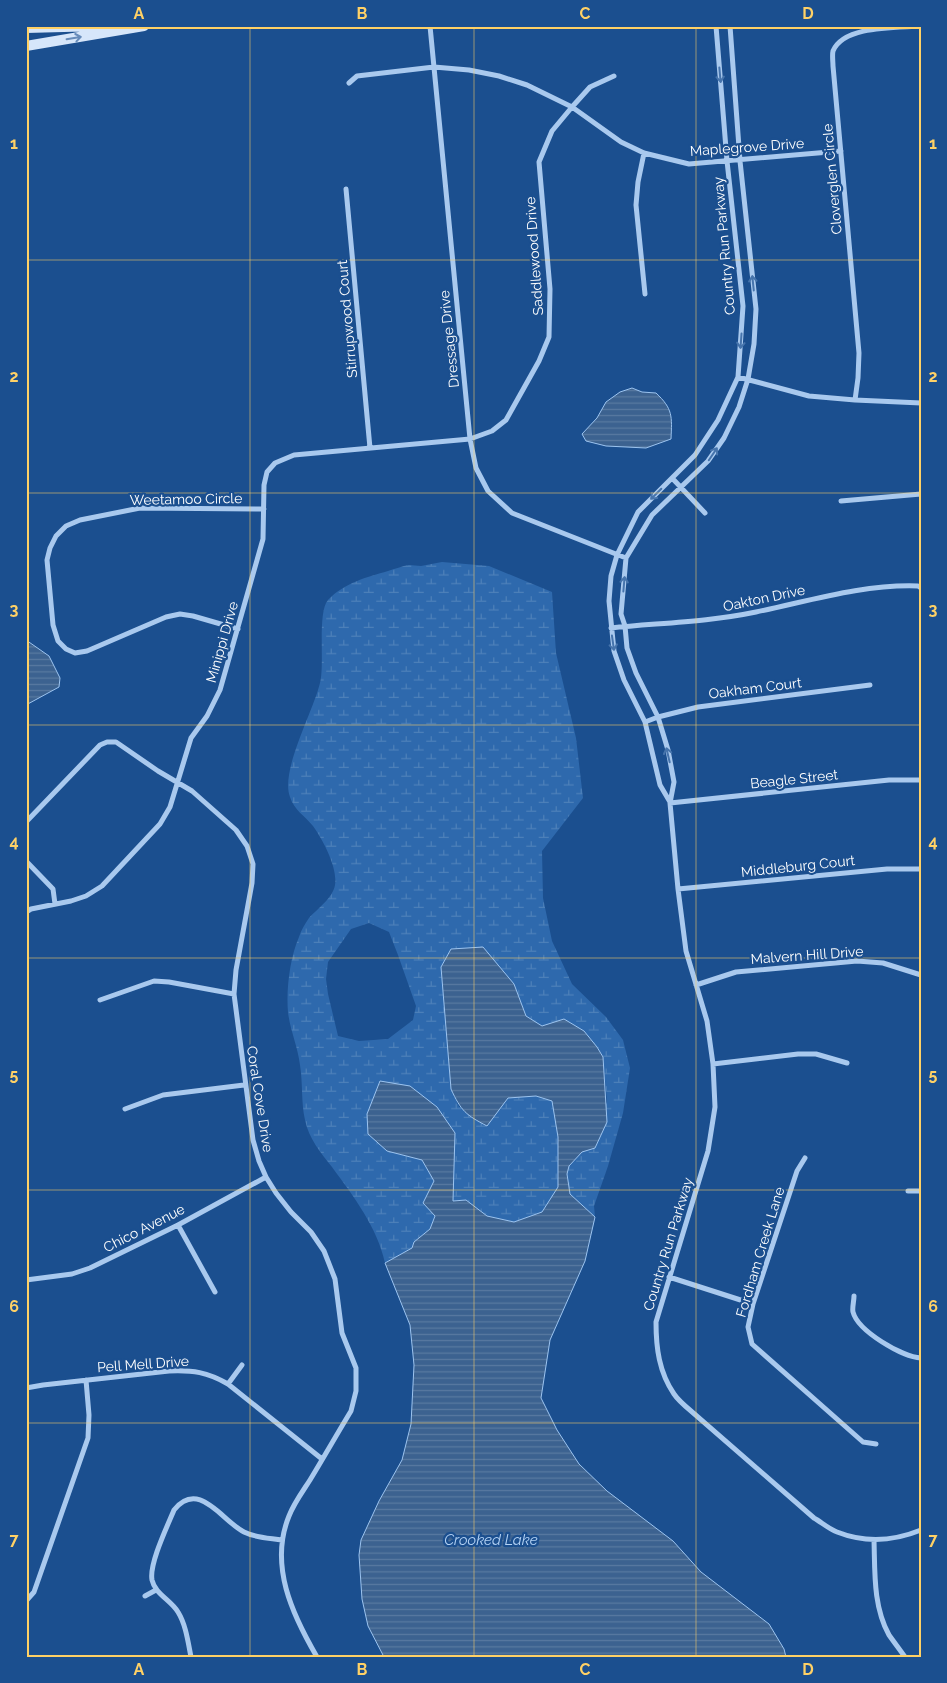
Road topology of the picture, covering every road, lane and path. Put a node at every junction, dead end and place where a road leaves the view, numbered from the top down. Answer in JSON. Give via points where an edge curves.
{"nodes":[{"id":1,"x":101,"y":26,"type":"edge"},
{"id":2,"x":144,"y":26,"type":"edge"},
{"id":3,"x":430,"y":26,"type":"edge"},
{"id":4,"x":716,"y":26,"type":"edge"},
{"id":5,"x":730,"y":26,"type":"edge"},
{"id":6,"x":921,"y":26,"type":"edge"},
{"id":7,"x":26,"y":28,"type":"edge"},
{"id":8,"x":26,"y":46,"type":"edge"},
{"id":9,"x":434,"y":67,"type":"junction"},
{"id":10,"x":614,"y":76,"type":"dead end"},
{"id":11,"x":349,"y":83,"type":"dead end"},
{"id":12,"x":572,"y":107,"type":"junction"},
{"id":13,"x":841,"y":151,"type":"junction"},
{"id":14,"x":644,"y":153,"type":"junction"},
{"id":15,"x":740,"y":161,"type":"junction"},
{"id":16,"x":727,"y":162,"type":"junction"},
{"id":17,"x":346,"y":189,"type":"dead end"},
{"id":18,"x":645,"y":294,"type":"dead end"},
{"id":19,"x":738,"y":376,"type":"junction"},
{"id":20,"x":748,"y":379,"type":"junction"},
{"id":21,"x":855,"y":400,"type":"junction"},
{"id":22,"x":921,"y":403,"type":"edge"},
{"id":23,"x":470,"y":439,"type":"junction"},
{"id":24,"x":370,"y":448,"type":"junction"},
{"id":25,"x":325,"y":452,"type":"joint"},
{"id":26,"x":672,"y":478,"type":"junction"},
{"id":27,"x":680,"y":486,"type":"junction"},
{"id":28,"x":921,"y":494,"type":"edge"},
{"id":29,"x":841,"y":501,"type":"dead end"},
{"id":30,"x":264,"y":509,"type":"junction"},
{"id":31,"x":705,"y":513,"type":"dead end"},
{"id":32,"x":617,"y":555,"type":"junction"},
{"id":33,"x":626,"y":558,"type":"junction"},
{"id":34,"x":921,"y":588,"type":"edge"},
{"id":35,"x":625,"y":626,"type":"junction"},
{"id":36,"x":611,"y":628,"type":"junction"},
{"id":37,"x":238,"y":629,"type":"junction"},
{"id":38,"x":870,"y":685,"type":"dead end"},
{"id":39,"x":658,"y":717,"type":"junction"},
{"id":40,"x":646,"y":722,"type":"junction"},
{"id":41,"x":921,"y":780,"type":"edge"},
{"id":42,"x":178,"y":782,"type":"junction"},
{"id":43,"x":670,"y":802,"type":"junction"},
{"id":44,"x":26,"y":822,"type":"edge"},
{"id":45,"x":26,"y":861,"type":"edge"},
{"id":46,"x":921,"y":869,"type":"edge"},
{"id":47,"x":678,"y":889,"type":"junction"},
{"id":48,"x":55,"y":904,"type":"junction"},
{"id":49,"x":26,"y":912,"type":"edge"},
{"id":50,"x":921,"y":975,"type":"edge"},
{"id":51,"x":696,"y":985,"type":"junction"},
{"id":52,"x":234,"y":994,"type":"junction"},
{"id":53,"x":100,"y":1000,"type":"dead end"},
{"id":54,"x":847,"y":1063,"type":"dead end"},
{"id":55,"x":712,"y":1064,"type":"junction"},
{"id":56,"x":244,"y":1084,"type":"junction"},
{"id":57,"x":125,"y":1109,"type":"dead end"},
{"id":58,"x":805,"y":1158,"type":"dead end"},
{"id":59,"x":266,"y":1177,"type":"junction"},
{"id":60,"x":908,"y":1191,"type":"dead end"},
{"id":61,"x":921,"y":1191,"type":"edge"},
{"id":62,"x":178,"y":1225,"type":"junction"},
{"id":63,"x":669,"y":1277,"type":"junction"},
{"id":64,"x":26,"y":1280,"type":"edge"},
{"id":65,"x":215,"y":1292,"type":"dead end"},
{"id":66,"x":854,"y":1296,"type":"dead end"},
{"id":67,"x":753,"y":1304,"type":"junction"},
{"id":68,"x":921,"y":1358,"type":"edge"},
{"id":69,"x":242,"y":1365,"type":"dead end"},
{"id":70,"x":86,"y":1380,"type":"junction"},
{"id":71,"x":228,"y":1384,"type":"junction"},
{"id":72,"x":26,"y":1388,"type":"edge"},
{"id":73,"x":876,"y":1444,"type":"dead end"},
{"id":74,"x":322,"y":1459,"type":"junction"},
{"id":75,"x":921,"y":1530,"type":"edge"},
{"id":76,"x":282,"y":1540,"type":"junction"},
{"id":77,"x":874,"y":1540,"type":"junction"},
{"id":78,"x":156,"y":1590,"type":"junction"},
{"id":79,"x":145,"y":1596,"type":"dead end"},
{"id":80,"x":26,"y":1601,"type":"edge"},
{"id":81,"x":191,"y":1657,"type":"edge"},
{"id":82,"x":317,"y":1657,"type":"edge"},
{"id":83,"x":905,"y":1657,"type":"edge"}],
"edges":[{"from":1,"to":7,"type":"main road"},
{"from":8,"to":2,"type":"main road","one_way":true},
{"from":3,"to":9,"type":"street","name":"Dressage Drive"},
{"from":4,"to":16,"type":"street","name":"Country Run Parkway","one_way":true},
{"from":5,"to":15,"type":"street","name":"Country Run Parkway"},
{"from":6,"to":13,"type":"street","name":"Cloverglen Circle","via":[[856,32],[843,38],[833,51]]},
{"from":9,"to":11,"type":"street","name":"Maplegrove Drive","via":[[357,76]]},
{"from":9,"to":12,"type":"street","name":"Maplegrove Drive","via":[[499,76],[527,85]]},
{"from":9,"to":23,"type":"street","name":"Dressage Drive"},
{"from":10,"to":12,"type":"street","name":"Saddlewood Drive","via":[[590,87]]},
{"from":12,"to":14,"type":"street","name":"Maplegrove Drive","via":[[621,142]]},
{"from":12,"to":23,"type":"street","name":"Saddlewood Drive","via":[[552,131],[539,162],[550,289],[549,336],[506,420],[492,431]]},
{"from":13,"to":15,"type":"street","name":"Maplegrove Drive"},
{"from":13,"to":21,"type":"street","name":"Cloverglen Circle","via":[[859,353]]},
{"from":14,"to":16,"type":"street","name":"Maplegrove Drive","via":[[689,164]]},
{"from":14,"to":18,"type":"street","via":[[636,205]]},
{"from":15,"to":16,"type":"street","name":"Maplegrove Drive"},
{"from":20,"to":15,"type":"street","name":"Country Run Parkway","one_way":true,"via":[[756,309]]},
{"from":16,"to":19,"type":"street","name":"Country Run Parkway","one_way":true,"via":[[742,306]]},
{"from":17,"to":24,"type":"street","name":"Stirrupwood Court"},
{"from":19,"to":20,"type":"street"},
{"from":19,"to":26,"type":"street","name":"Country Run Parkway","via":[[718,420],[695,455]]},
{"from":20,"to":21,"type":"street","via":[[809,396]]},
{"from":27,"to":20,"type":"street","name":"Country Run Parkway","one_way":true,"via":[[708,461],[724,438]]},
{"from":21,"to":22,"type":"street"},
{"from":23,"to":24,"type":"street","name":"Saddlewood Drive"},
{"from":23,"to":32,"type":"street","name":"Dressage Drive","via":[[476,468],[488,491],[512,513]]},
{"from":24,"to":25,"type":"street","name":"Saddlewood Drive"},
{"from":25,"to":30,"type":"street","name":"Minippi Drive","via":[[294,455],[276,463],[267,472]]},
{"from":26,"to":27,"type":"street"},
{"from":26,"to":32,"type":"street","name":"Country Run Parkway","one_way":true,"via":[[638,512]]},
{"from":27,"to":31,"type":"street"},
{"from":27,"to":33,"type":"street","name":"Country Run Parkway","via":[[652,515]]},
{"from":28,"to":29,"type":"street"},
{"from":30,"to":37,"type":"street","name":"Minippi Drive","via":[[263,539]]},
{"from":30,"to":37,"type":"street","name":"Weetamoo Circle","via":[[140,508],[80,520],[66,526],[56,536],[47,560],[53,625],[58,641],[75,653],[180,614]]},
{"from":32,"to":33,"type":"street","name":"Dressage Drive"},
{"from":32,"to":36,"type":"street","name":"Country Run Parkway","via":[[609,601]]},
{"from":35,"to":33,"type":"street","name":"Country Run Parkway","one_way":true,"via":[[621,614]]},
{"from":34,"to":35,"type":"street","name":"Oakton Drive","via":[[904,585],[884,587],[755,613]]},
{"from":35,"to":36,"type":"street","name":"Oakton Drive"},
{"from":35,"to":39,"type":"street","name":"Country Run Parkway","via":[[627,648],[636,674]]},
{"from":36,"to":40,"type":"street","name":"Country Run Parkway","one_way":true,"via":[[614,651],[624,680]]},
{"from":37,"to":42,"type":"street","name":"Minippi Drive","via":[[220,690],[191,738]]},
{"from":38,"to":39,"type":"street","name":"Oakham Court","via":[[698,707]]},
{"from":39,"to":40,"type":"street","name":"Oakham Court"},
{"from":43,"to":39,"type":"street","name":"Country Run Parkway","one_way":true,"via":[[674,782]]},
{"from":40,"to":43,"type":"street","name":"Country Run Parkway","via":[[660,785]]},
{"from":41,"to":43,"type":"street","name":"Beagle Street","via":[[889,780]]},
{"from":42,"to":44,"type":"street","name":"Coral Cove Drive","via":[[116,742],[107,742],[100,745]]},
{"from":42,"to":48,"type":"street","name":"Minippi Drive","via":[[160,824],[102,886],[86,896]]},
{"from":42,"to":52,"type":"street","name":"Coral Cove Drive","via":[[236,830],[247,846],[252,864],[252,883]]},
{"from":43,"to":47,"type":"street","name":"Country Run Parkway"},
{"from":45,"to":48,"type":"street","via":[[53,889]]},
{"from":46,"to":47,"type":"street","name":"Middleburg Court","via":[[887,869]]},
{"from":47,"to":51,"type":"street","name":"Country Run Parkway","via":[[686,951]]},
{"from":48,"to":49,"type":"street","name":"Minippi Drive"},
{"from":50,"to":51,"type":"street","name":"Malvern Hill Drive","via":[[883,962],[857,961],[736,972]]},
{"from":51,"to":55,"type":"street","name":"Country Run Parkway","via":[[707,1021]]},
{"from":52,"to":53,"type":"street","via":[[154,981]]},
{"from":52,"to":56,"type":"street","name":"Coral Cove Drive"},
{"from":54,"to":55,"type":"street","via":[[816,1054],[798,1054]]},
{"from":55,"to":63,"type":"street","name":"Country Run Parkway","via":[[715,1107],[708,1151]]},
{"from":56,"to":57,"type":"street","via":[[163,1095]]},
{"from":56,"to":59,"type":"street","name":"Coral Cove Drive","via":[[253,1140]]},
{"from":58,"to":67,"type":"street","name":"Fordham Creek Lane","via":[[797,1171]]},
{"from":59,"to":62,"type":"street","name":"Chico Avenue"},
{"from":59,"to":74,"type":"street","name":"Coral Cove Drive","via":[[324,1251],[335,1279],[342,1333],[356,1368],[356,1391],[351,1410]]},
{"from":60,"to":61,"type":"street"},
{"from":62,"to":64,"type":"street","name":"Chico Avenue","via":[[90,1268],[72,1274]]},
{"from":62,"to":65,"type":"street"},
{"from":63,"to":67,"type":"street"},
{"from":63,"to":77,"type":"street","name":"Country Run Parkway","via":[[656,1322],[656,1347],[662,1370],[674,1394],[814,1518],[837,1532]]},
{"from":66,"to":68,"type":"street","via":[[853,1313],[865,1329],[895,1350]]},
{"from":67,"to":73,"type":"street","name":"Fordham Creek Lane","via":[[748,1327],[752,1344],[863,1442]]},
{"from":69,"to":71,"type":"street"},
{"from":70,"to":71,"type":"street","name":"Pell Mell Drive","via":[[190,1370],[212,1375]]},
{"from":70,"to":72,"type":"street","name":"Pell Mell Drive"},
{"from":70,"to":80,"type":"street","via":[[88,1438],[34,1592]]},
{"from":71,"to":74,"type":"street","name":"Pell Mell Drive"},
{"from":74,"to":76,"type":"street","name":"Coral Cove Drive","via":[[289,1515]]},
{"from":75,"to":77,"type":"street","name":"Country Run Parkway"},
{"from":76,"to":78,"type":"street","via":[[242,1531],[208,1503],[186,1500],[174,1510],[152,1568]]},
{"from":76,"to":82,"type":"street","name":"Coral Cove Drive","via":[[281,1566],[287,1596]]},
{"from":77,"to":83,"type":"street","via":[[875,1587],[880,1612]]},
{"from":78,"to":79,"type":"street"},
{"from":78,"to":81,"type":"street","via":[[178,1612]]}]}
